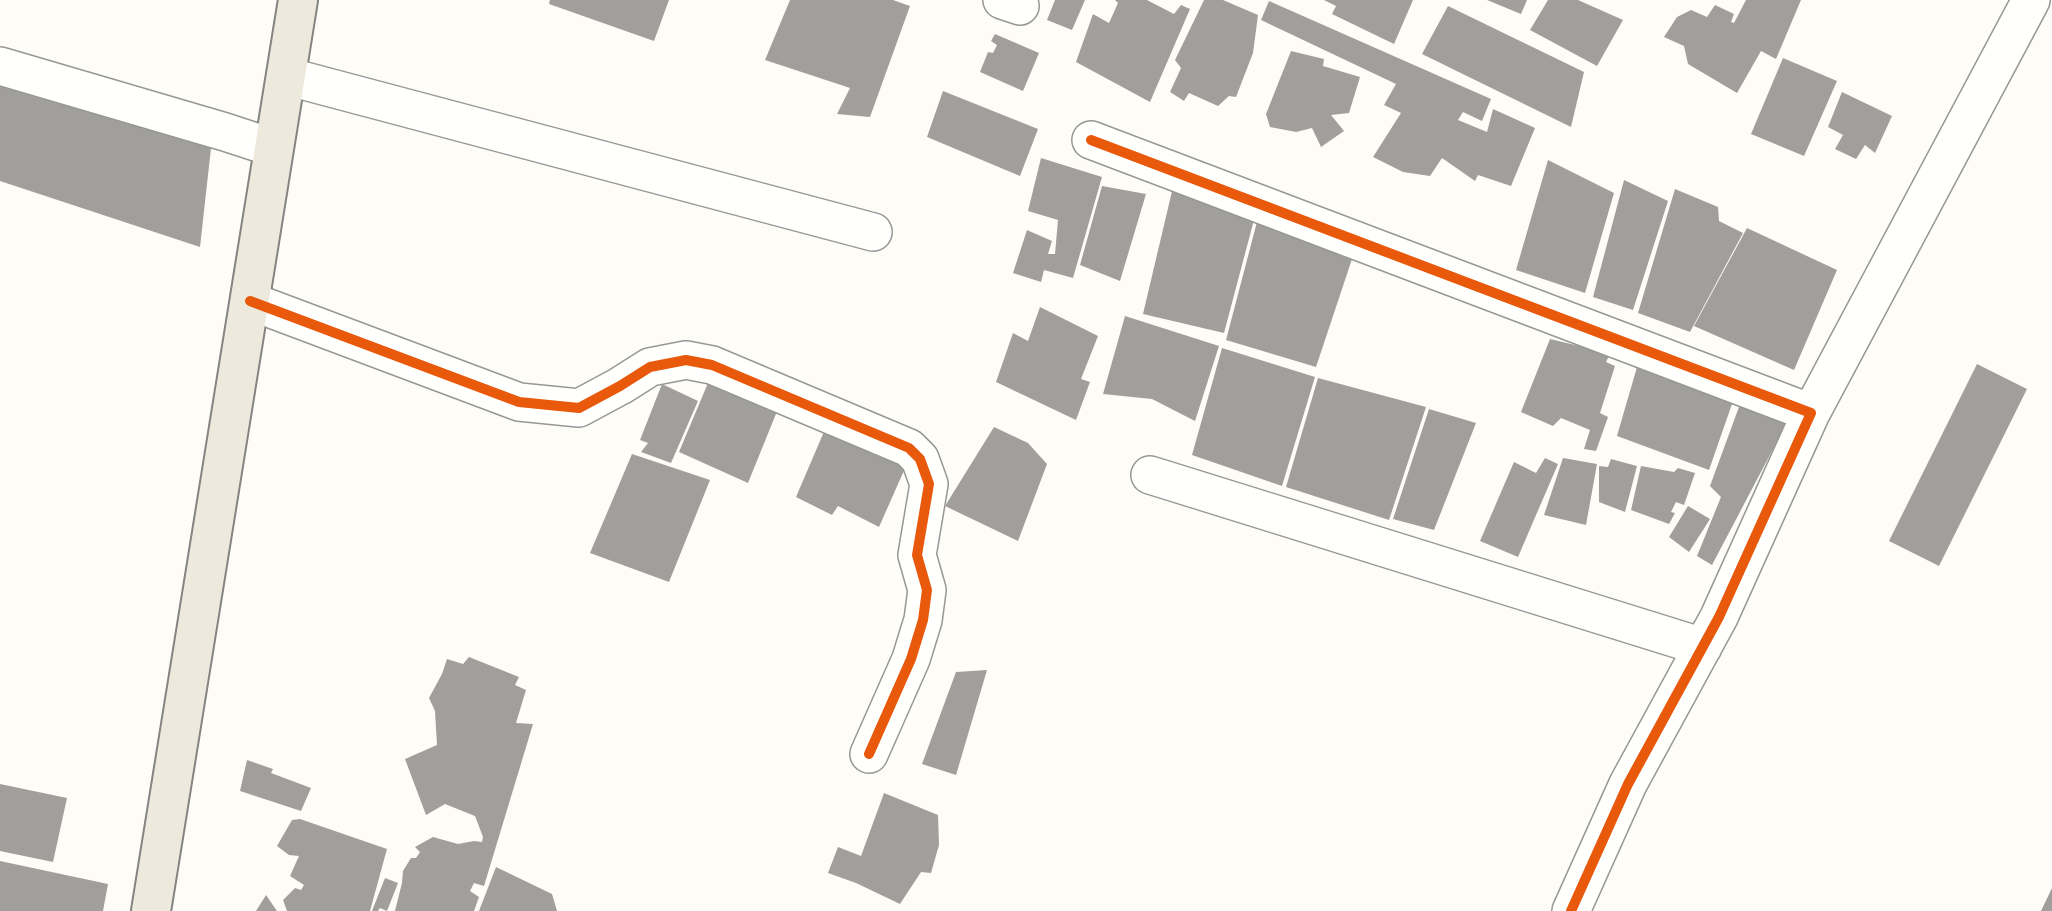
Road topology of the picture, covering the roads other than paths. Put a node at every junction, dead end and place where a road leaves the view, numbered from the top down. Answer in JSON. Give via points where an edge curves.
{"nodes":[{"id":1,"x":298,"y":0,"type":"edge"},
{"id":2,"x":2031,"y":0,"type":"edge"},
{"id":3,"x":0,"y":66,"type":"edge"},
{"id":4,"x":286,"y":76,"type":"junction"},
{"id":5,"x":1091,"y":140,"type":"dead end"},
{"id":6,"x":274,"y":149,"type":"junction"},
{"id":7,"x":873,"y":232,"type":"dead end"},
{"id":8,"x":250,"y":301,"type":"junction"},
{"id":9,"x":1811,"y":413,"type":"junction"},
{"id":10,"x":1150,"y":475,"type":"dead end"},
{"id":11,"x":1703,"y":647,"type":"junction"},
{"id":12,"x":869,"y":754,"type":"dead end"},
{"id":13,"x":151,"y":911,"type":"edge"},
{"id":14,"x":1571,"y":911,"type":"edge"}],
"edges":[{"from":1,"to":4,"type":"main road"},
{"from":2,"to":9,"type":"street"},
{"from":3,"to":6,"type":"street"},
{"from":4,"to":6,"type":"main road"},
{"from":4,"to":7,"type":"street"},
{"from":5,"to":9,"type":"street"},
{"from":6,"to":8,"type":"main road"},
{"from":8,"to":12,"type":"street","via":[[519,402],[579,408],[650,367],[686,360],[712,365],[909,447],[920,458],[929,484],[917,555],[927,590],[911,659]]},
{"from":8,"to":13,"type":"main road"},
{"from":9,"to":11,"type":"street"},
{"from":10,"to":11,"type":"street"},
{"from":11,"to":14,"type":"street","via":[[1628,784]]}]}
